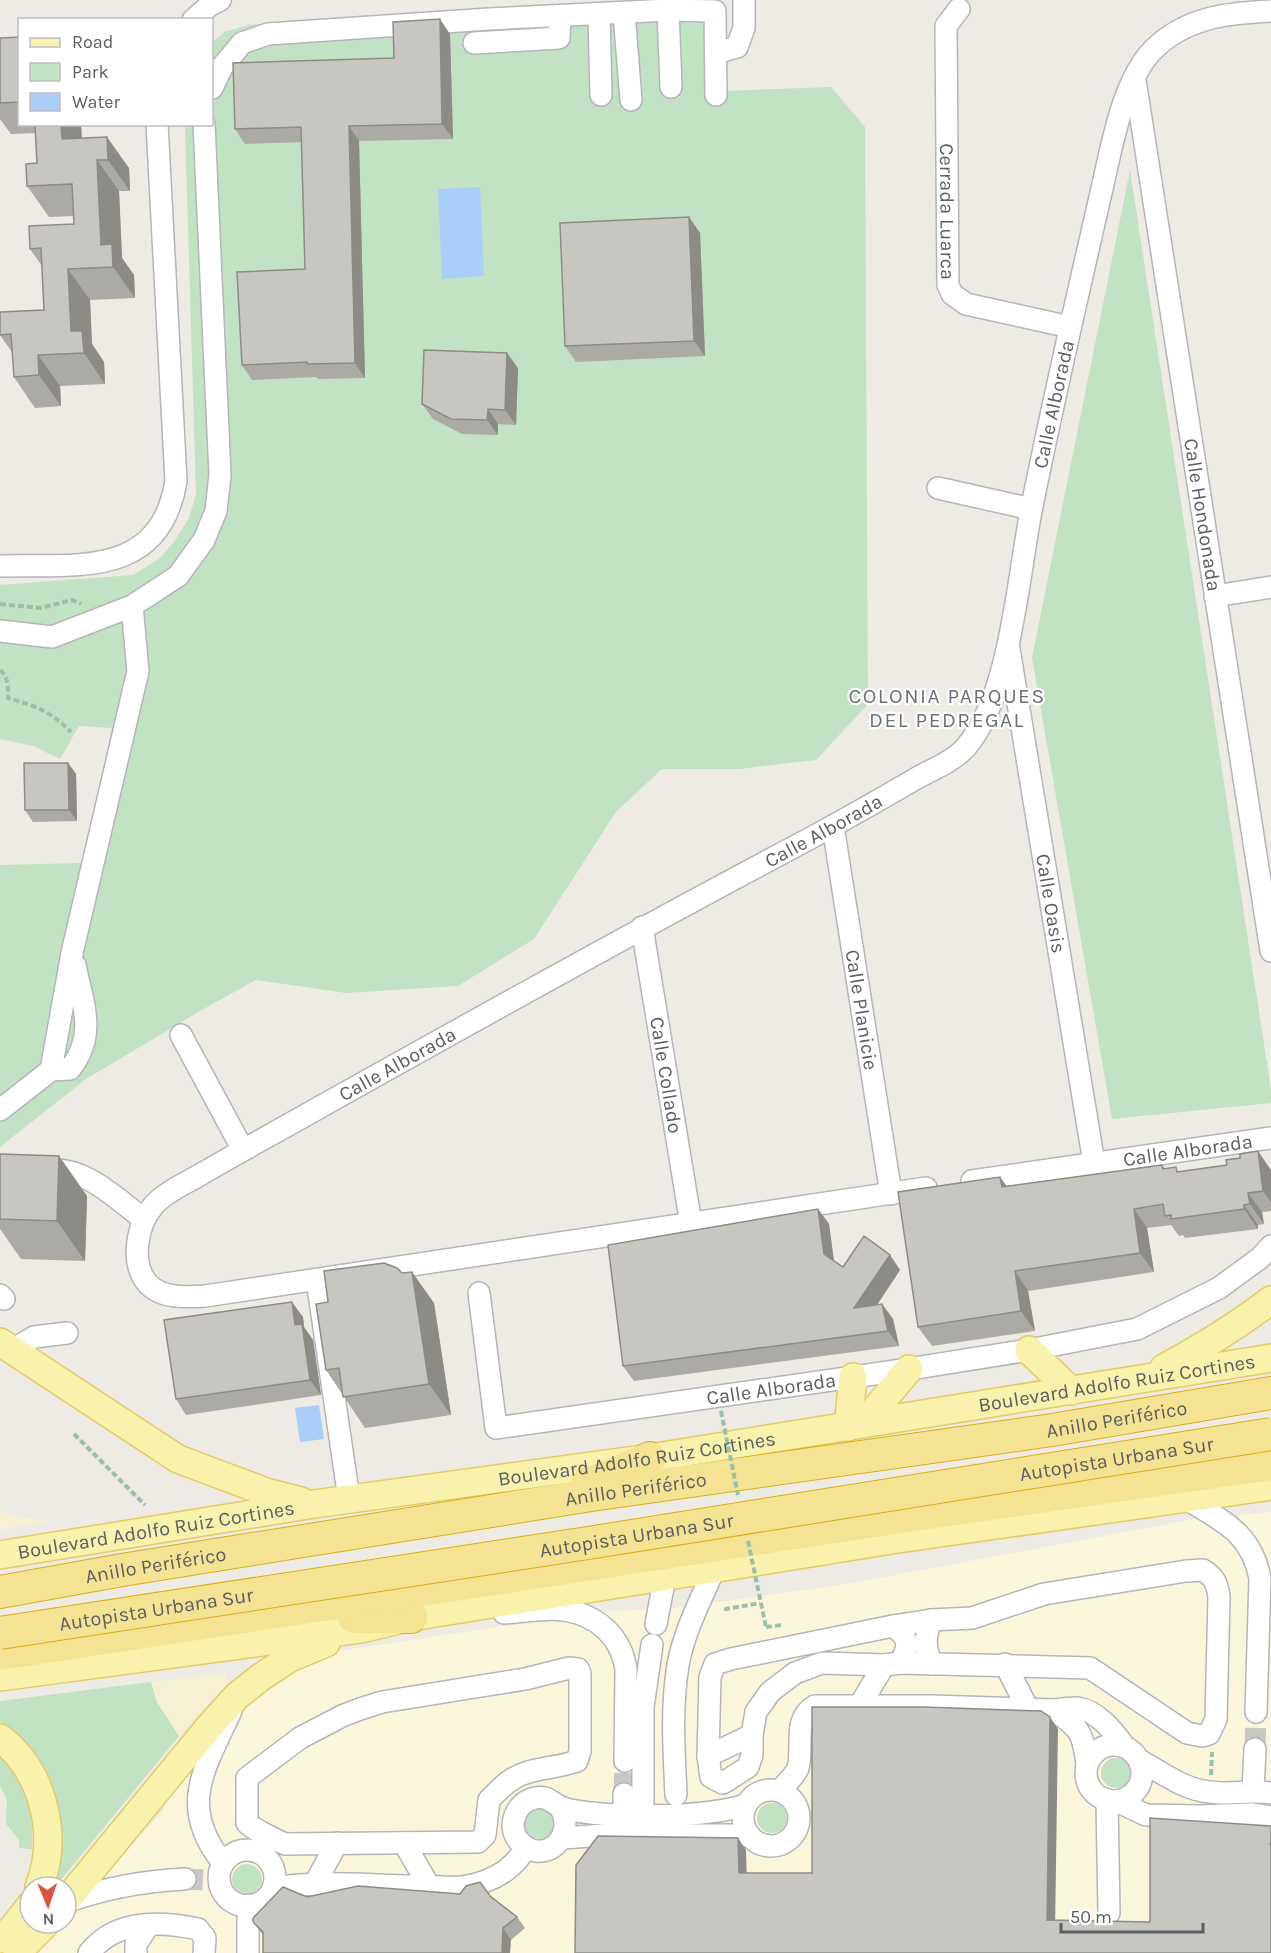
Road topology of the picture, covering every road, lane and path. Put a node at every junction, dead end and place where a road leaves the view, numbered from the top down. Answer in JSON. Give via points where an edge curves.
{"nodes":[{"id":1,"x":220,"y":0,"type":"edge"},
{"id":2,"x":744,"y":0,"type":"edge"},
{"id":3,"x":959,"y":9,"type":"dead end"},
{"id":4,"x":668,"y":10,"type":"junction"},
{"id":5,"x":1271,"y":11,"type":"edge"},
{"id":6,"x":624,"y":13,"type":"junction"},
{"id":7,"x":599,"y":14,"type":"junction"},
{"id":8,"x":560,"y":16,"type":"junction"},
{"id":9,"x":195,"y":18,"type":"edge"},
{"id":10,"x":474,"y":43,"type":"dead end"},
{"id":11,"x":716,"y":53,"type":"junction"},
{"id":12,"x":1134,"y":76,"type":"junction"},
{"id":13,"x":213,"y":86,"type":"edge"},
{"id":14,"x":671,"y":87,"type":"dead end"},
{"id":15,"x":601,"y":94,"type":"dead end"},
{"id":16,"x":716,"y":95,"type":"dead end"},
{"id":17,"x":631,"y":100,"type":"dead end"},
{"id":18,"x":157,"y":126,"type":"edge"},
{"id":19,"x":204,"y":126,"type":"edge"},
{"id":20,"x":1070,"y":327,"type":"junction"},
{"id":21,"x":938,"y":488,"type":"dead end"},
{"id":22,"x":1032,"y":509,"type":"junction"},
{"id":23,"x":2,"y":560,"type":"edge"},
{"id":24,"x":1271,"y":586,"type":"edge"},
{"id":25,"x":1215,"y":596,"type":"junction"},
{"id":26,"x":0,"y":604,"type":"edge"},
{"id":27,"x":132,"y":606,"type":"junction"},
{"id":28,"x":107,"y":617,"type":"junction"},
{"id":29,"x":0,"y":631,"type":"edge"},
{"id":30,"x":1008,"y":643,"type":"junction"},
{"id":31,"x":0,"y":670,"type":"edge"},
{"id":32,"x":71,"y":732,"type":"dead end"},
{"id":33,"x":833,"y":826,"type":"junction"},
{"id":34,"x":642,"y":927,"type":"junction"},
{"id":35,"x":1271,"y":951,"type":"edge"},
{"id":36,"x":72,"y":953,"type":"junction"},
{"id":37,"x":181,"y":1035,"type":"dead end"},
{"id":38,"x":51,"y":1070,"type":"junction"},
{"id":39,"x":0,"y":1110,"type":"edge"},
{"id":40,"x":1271,"y":1138,"type":"edge"},
{"id":41,"x":243,"y":1150,"type":"junction"},
{"id":42,"x":1094,"y":1163,"type":"junction"},
{"id":43,"x":21,"y":1179,"type":"edge"},
{"id":44,"x":891,"y":1194,"type":"junction"},
{"id":45,"x":143,"y":1219,"type":"junction"},
{"id":46,"x":691,"y":1224,"type":"junction"},
{"id":47,"x":1271,"y":1246,"type":"edge"},
{"id":48,"x":317,"y":1280,"type":"junction"},
{"id":49,"x":479,"y":1293,"type":"dead end"},
{"id":50,"x":1271,"y":1300,"type":"edge"},
{"id":51,"x":67,"y":1333,"type":"dead end"},
{"id":52,"x":6,"y":1346,"type":"edge"},
{"id":53,"x":1029,"y":1350,"type":"junction"},
{"id":54,"x":1271,"y":1358,"type":"edge"},
{"id":55,"x":909,"y":1369,"type":"junction"},
{"id":56,"x":853,"y":1377,"type":"junction"},
{"id":57,"x":1144,"y":1379,"type":"junction"},
{"id":58,"x":1071,"y":1391,"type":"junction"},
{"id":59,"x":1271,"y":1393,"type":"edge"},
{"id":60,"x":1271,"y":1418,"type":"edge"},
{"id":61,"x":856,"y":1425,"type":"junction"},
{"id":62,"x":74,"y":1434,"type":"dead end"},
{"id":63,"x":1271,"y":1434,"type":"edge"},
{"id":64,"x":650,"y":1458,"type":"junction"},
{"id":65,"x":1267,"y":1472,"type":"edge"},
{"id":66,"x":1185,"y":1498,"type":"junction"},
{"id":67,"x":349,"y":1499,"type":"junction"},
{"id":68,"x":314,"y":1504,"type":"junction"},
{"id":69,"x":145,"y":1505,"type":"dead end"},
{"id":70,"x":462,"y":1516,"type":"junction"},
{"id":71,"x":898,"y":1539,"type":"junction"},
{"id":72,"x":0,"y":1555,"type":"edge"},
{"id":73,"x":714,"y":1569,"type":"junction"},
{"id":74,"x":665,"y":1577,"type":"junction"},
{"id":75,"x":0,"y":1592,"type":"edge"},
{"id":76,"x":760,"y":1603,"type":"dead end"},
{"id":77,"x":726,"y":1611,"type":"dead end"},
{"id":78,"x":0,"y":1617,"type":"edge"},
{"id":79,"x":411,"y":1617,"type":"junction"},
{"id":80,"x":931,"y":1620,"type":"junction"},
{"id":81,"x":656,"y":1624,"type":"dead end"},
{"id":82,"x":782,"y":1625,"type":"dead end"},
{"id":83,"x":893,"y":1626,"type":"junction"},
{"id":84,"x":766,"y":1628,"type":"dead end"},
{"id":85,"x":361,"y":1629,"type":"junction"},
{"id":86,"x":0,"y":1633,"type":"edge"},
{"id":87,"x":75,"y":1643,"type":"junction"},
{"id":88,"x":652,"y":1645,"type":"dead end"},
{"id":89,"x":0,"y":1654,"type":"edge"},
{"id":90,"x":892,"y":1664,"type":"junction"},
{"id":91,"x":932,"y":1664,"type":"junction"},
{"id":92,"x":1005,"y":1664,"type":"junction"},
{"id":93,"x":0,"y":1677,"type":"edge"},
{"id":94,"x":237,"y":1696,"type":"junction"},
{"id":95,"x":860,"y":1705,"type":"junction"},
{"id":96,"x":1028,"y":1709,"type":"junction"},
{"id":97,"x":1053,"y":1710,"type":"junction"},
{"id":98,"x":1256,"y":1712,"type":"tunnel mouth"},
{"id":99,"x":752,"y":1735,"type":"junction"},
{"id":100,"x":0,"y":1738,"type":"edge"},
{"id":101,"x":1255,"y":1749,"type":"tunnel mouth"},
{"id":102,"x":1132,"y":1753,"type":"junction"},
{"id":103,"x":708,"y":1756,"type":"junction"},
{"id":104,"x":625,"y":1761,"type":"tunnel mouth"},
{"id":105,"x":1087,"y":1764,"type":"junction"},
{"id":106,"x":529,"y":1772,"type":"junction"},
{"id":107,"x":780,"y":1791,"type":"junction"},
{"id":108,"x":1262,"y":1792,"type":"edge"},
{"id":109,"x":676,"y":1795,"type":"dead end"},
{"id":110,"x":533,"y":1798,"type":"junction"},
{"id":111,"x":1112,"y":1800,"type":"junction"},
{"id":112,"x":746,"y":1805,"type":"junction"},
{"id":113,"x":631,"y":1807,"type":"junction"},
{"id":114,"x":561,"y":1808,"type":"junction"},
{"id":115,"x":1271,"y":1817,"type":"edge"},
{"id":116,"x":749,"y":1835,"type":"junction"},
{"id":117,"x":563,"y":1838,"type":"junction"},
{"id":118,"x":337,"y":1843,"type":"junction"},
{"id":119,"x":404,"y":1843,"type":"junction"},
{"id":120,"x":526,"y":1847,"type":"junction"},
{"id":121,"x":42,"y":1875,"type":"edge"},
{"id":122,"x":208,"y":1876,"type":"junction"},
{"id":123,"x":314,"y":1885,"type":"junction"},
{"id":124,"x":429,"y":1886,"type":"junction"},
{"id":125,"x":78,"y":1887,"type":"edge"},
{"id":126,"x":273,"y":1888,"type":"junction"},
{"id":127,"x":78,"y":1898,"type":"edge"},
{"id":128,"x":248,"y":1905,"type":"junction"},
{"id":129,"x":1110,"y":1912,"type":"dead end"},
{"id":130,"x":18,"y":1922,"type":"edge"},
{"id":131,"x":149,"y":1925,"type":"junction"},
{"id":132,"x":34,"y":1935,"type":"edge"},
{"id":133,"x":0,"y":1939,"type":"edge"},
{"id":134,"x":17,"y":1953,"type":"edge"},
{"id":135,"x":89,"y":1953,"type":"edge"},
{"id":136,"x":136,"y":1953,"type":"edge"},
{"id":137,"x":204,"y":1953,"type":"edge"},
{"id":138,"x":248,"y":1953,"type":"edge"}],
"edges":[{"from":1,"to":9,"type":"street"},
{"from":2,"to":11,"type":"street","via":[[744,28],[737,47]]},
{"from":3,"to":20,"type":"street","name":"Cerrada Luarca","via":[[946,26],[948,285],[952,294],[966,304]]},
{"from":4,"to":6,"type":"street"},
{"from":4,"to":11,"type":"street","via":[[715,11]]},
{"from":4,"to":14,"type":"street"},
{"from":5,"to":12,"type":"street","name":"Calle Alborada","via":[[1203,19],[1152,50]]},
{"from":6,"to":7,"type":"street"},
{"from":6,"to":17,"type":"street"},
{"from":7,"to":8,"type":"street"},
{"from":7,"to":15,"type":"street"},
{"from":8,"to":10,"type":"street","via":[[559,38]]},
{"from":8,"to":13,"type":"street","via":[[268,34],[242,43],[222,67]]},
{"from":11,"to":16,"type":"street"},
{"from":12,"to":20,"type":"street","name":"Calle Alborada","via":[[1117,128]]},
{"from":12,"to":25,"type":"street","name":"Calle Hondonada"},
{"from":18,"to":23,"type":"street","via":[[176,481],[173,502],[158,531],[135,551],[100,564]]},
{"from":19,"to":27,"type":"street","via":[[220,475],[216,511],[204,540],[178,576]]},
{"from":20,"to":22,"type":"street","name":"Calle Alborada"},
{"from":21,"to":22,"type":"street"},
{"from":22,"to":30,"type":"street","name":"Calle Alborada"},
{"from":24,"to":25,"type":"street"},
{"from":25,"to":35,"type":"street","name":"Calle Hondonada"},
{"from":26,"to":28,"type":"path","via":[[41,608],[72,600]]},
{"from":27,"to":28,"type":"street"},
{"from":27,"to":36,"type":"street","via":[[138,671]]},
{"from":28,"to":29,"type":"street","via":[[52,637]]},
{"from":30,"to":33,"type":"street","name":"Calle Alborada","via":[[980,730],[961,754]]},
{"from":30,"to":42,"type":"street","name":"Calle Oasis"},
{"from":31,"to":32,"type":"path","via":[[8,683],[8,698],[40,708]]},
{"from":33,"to":34,"type":"street","name":"Calle Alborada"},
{"from":33,"to":44,"type":"street","name":"Calle Planicie"},
{"from":34,"to":41,"type":"street","name":"Calle Alborada"},
{"from":34,"to":46,"type":"street","name":"Calle Collado"},
{"from":36,"to":38,"type":"street"},
{"from":36,"to":38,"type":"street","via":[[87,1024],[86,1040],[70,1069]]},
{"from":37,"to":41,"type":"street"},
{"from":38,"to":39,"type":"street"},
{"from":40,"to":42,"type":"street","name":"Calle Alborada"},
{"from":41,"to":45,"type":"street","name":"Calle Alborada","via":[[158,1200]]},
{"from":42,"to":44,"type":"street","name":"Calle Alborada"},
{"from":43,"to":45,"type":"street","via":[[45,1170],[75,1172],[110,1192]]},
{"from":44,"to":46,"type":"street","name":"Calle Alborada"},
{"from":45,"to":48,"type":"street","name":"Calle Alborada","via":[[139,1266],[147,1283],[162,1294],[205,1296]]},
{"from":46,"to":48,"type":"street","name":"Calle Alborada"},
{"from":47,"to":53,"type":"street","name":"Calle Alborada","via":[[1219,1288],[1137,1329]]},
{"from":48,"to":67,"type":"street"},
{"from":49,"to":56,"type":"street","name":"Calle Alborada","via":[[496,1428]]},
{"from":50,"to":57,"type":"main road","via":[[1200,1349]]},
{"from":51,"to":52,"type":"street"},
{"from":52,"to":68,"type":"main road","via":[[178,1459],[266,1492]]},
{"from":53,"to":55,"type":"street","name":"Calle Alborada"},
{"from":53,"to":58,"type":"main road"},
{"from":54,"to":57,"type":"main road","name":"Boulevard Adolfo Ruiz Cortines"},
{"from":55,"to":56,"type":"street","name":"Calle Alborada"},
{"from":55,"to":61,"type":"main road"},
{"from":56,"to":61,"type":"main road"},
{"from":57,"to":58,"type":"main road","name":"Boulevard Adolfo Ruiz Cortines"},
{"from":58,"to":61,"type":"main road","name":"Boulevard Adolfo Ruiz Cortines"},
{"from":59,"to":70,"type":"highway","name":"Anillo Periférico","via":[[1052,1430]]},
{"from":60,"to":78,"type":"highway","name":"Autopista Urbana Sur"},
{"from":61,"to":64,"type":"main road","name":"Boulevard Adolfo Ruiz Cortines"},
{"from":62,"to":69,"type":"path"},
{"from":63,"to":86,"type":"highway","name":"Autopista Urbana Sur","bridge":true},
{"from":64,"to":67,"type":"main road","name":"Boulevard Adolfo Ruiz Cortines"},
{"from":64,"to":70,"type":"highway","via":[[599,1480],[486,1504]]},
{"from":65,"to":66,"type":"main road"},
{"from":65,"to":71,"type":"highway"},
{"from":65,"to":87,"type":"highway","via":[[921,1514]]},
{"from":66,"to":71,"type":"main road"},
{"from":66,"to":98,"type":"street","via":[[1244,1539],[1257,1565],[1260,1578]]},
{"from":67,"to":68,"type":"main road","name":"Boulevard Adolfo Ruiz Cortines"},
{"from":68,"to":72,"type":"main road","name":"Boulevard Adolfo Ruiz Cortines"},
{"from":70,"to":75,"type":"highway","name":"Anillo Periférico"},
{"from":71,"to":73,"type":"main road"},
{"from":73,"to":74,"type":"main road"},
{"from":73,"to":109,"type":"street","via":[[688,1627],[678,1663],[674,1720]]},
{"from":74,"to":79,"type":"main road"},
{"from":74,"to":81,"type":"street"},
{"from":76,"to":77,"type":"path"},
{"from":79,"to":85,"type":"main road"},
{"from":79,"to":87,"type":"highway","via":[[301,1620]]},
{"from":79,"to":104,"type":"street","via":[[564,1610],[604,1626],[615,1638],[625,1663]]},
{"from":80,"to":83,"type":"street"},
{"from":80,"to":91,"type":"street","via":[[925,1644]]},
{"from":80,"to":92,"type":"street","via":[[972,1618],[1044,1594],[1186,1571],[1203,1570],[1218,1584],[1216,1719],[1209,1734],[1187,1733],[1090,1668]]},
{"from":82,"to":84,"type":"path"},
{"from":83,"to":90,"type":"street","via":[[908,1644]]},
{"from":83,"to":103,"type":"street","via":[[716,1665],[710,1677]]},
{"from":85,"to":93,"type":"main road"},
{"from":85,"to":94,"type":"main road","via":[[290,1658]]},
{"from":87,"to":89,"type":"highway"},
{"from":88,"to":113,"type":"street"},
{"from":90,"to":91,"type":"street"},
{"from":90,"to":95,"type":"street"},
{"from":90,"to":99,"type":"street","via":[[822,1663],[795,1673],[770,1692],[756,1712]]},
{"from":91,"to":92,"type":"street"},
{"from":92,"to":96,"type":"street"},
{"from":94,"to":122,"type":"street","via":[[201,1777],[200,1820],[213,1850]]},
{"from":94,"to":125,"type":"main road","via":[[208,1726]]},
{"from":95,"to":96,"type":"street"},
{"from":95,"to":107,"type":"street","via":[[816,1706],[806,1711],[801,1724],[798,1769]]},
{"from":96,"to":97,"type":"street"},
{"from":97,"to":102,"type":"street","via":[[1079,1708],[1095,1716]]},
{"from":97,"to":105,"type":"street","via":[[1071,1721],[1083,1737]]},
{"from":99,"to":103,"type":"street"},
{"from":99,"to":103,"type":"street","via":[[748,1767],[723,1783],[711,1777]]},
{"from":100,"to":121,"type":"main road","via":[[25,1764],[38,1788],[47,1830]]},
{"from":101,"to":108,"type":"street"},
{"from":102,"to":105,"type":"street","via":[[1116,1745],[1098,1750]]},
{"from":102,"to":108,"type":"street","via":[[1186,1787],[1211,1792]]},
{"from":102,"to":111,"type":"street","via":[[1142,1768],[1139,1786],[1133,1793]]},
{"from":105,"to":111,"type":"street","via":[[1087,1782],[1099,1797]]},
{"from":106,"to":110,"type":"street"},
{"from":106,"to":118,"type":"street","via":[[577,1761],[578,1669],[382,1702],[342,1716],[300,1738],[247,1778],[247,1823],[253,1829],[285,1844]]},
{"from":106,"to":119,"type":"street","via":[[509,1780],[489,1800],[485,1835],[478,1842]]},
{"from":107,"to":112,"type":"street","via":[[758,1792]]},
{"from":107,"to":116,"type":"street","via":[[790,1797],[800,1815],[794,1834],[776,1846],[764,1845]]},
{"from":110,"to":114,"type":"street","via":[[553,1801]]},
{"from":110,"to":120,"type":"street","via":[[523,1803],[513,1820],[518,1840]]},
{"from":111,"to":115,"type":"street","via":[[1146,1815]]},
{"from":111,"to":129,"type":"street"},
{"from":112,"to":113,"type":"street","via":[[700,1814]]},
{"from":112,"to":116,"type":"street","via":[[742,1820]]},
{"from":113,"to":114,"type":"street","via":[[593,1813]]},
{"from":114,"to":117,"type":"street","via":[[566,1828]]},
{"from":116,"to":117,"type":"street","via":[[604,1834]]},
{"from":117,"to":120,"type":"street","via":[[547,1850]]},
{"from":118,"to":119,"type":"street"},
{"from":118,"to":123,"type":"street"},
{"from":119,"to":124,"type":"street"},
{"from":120,"to":124,"type":"street","via":[[519,1860],[491,1879],[462,1887]]},
{"from":122,"to":126,"type":"street","via":[[236,1852],[260,1852],[272,1864]]},
{"from":122,"to":127,"type":"street","via":[[123,1885]]},
{"from":122,"to":128,"type":"street","via":[[229,1899]]},
{"from":123,"to":124,"type":"street"},
{"from":123,"to":126,"type":"street"},
{"from":126,"to":128,"type":"street","via":[[263,1900]]},
{"from":128,"to":138,"type":"street"},
{"from":130,"to":133,"type":"main road"},
{"from":131,"to":135,"type":"street","via":[[134,1924],[109,1934]]},
{"from":131,"to":136,"type":"street","via":[[136,1944]]},
{"from":131,"to":137,"type":"street","via":[[198,1929],[205,1938]]},
{"from":132,"to":134,"type":"main road"}]}
